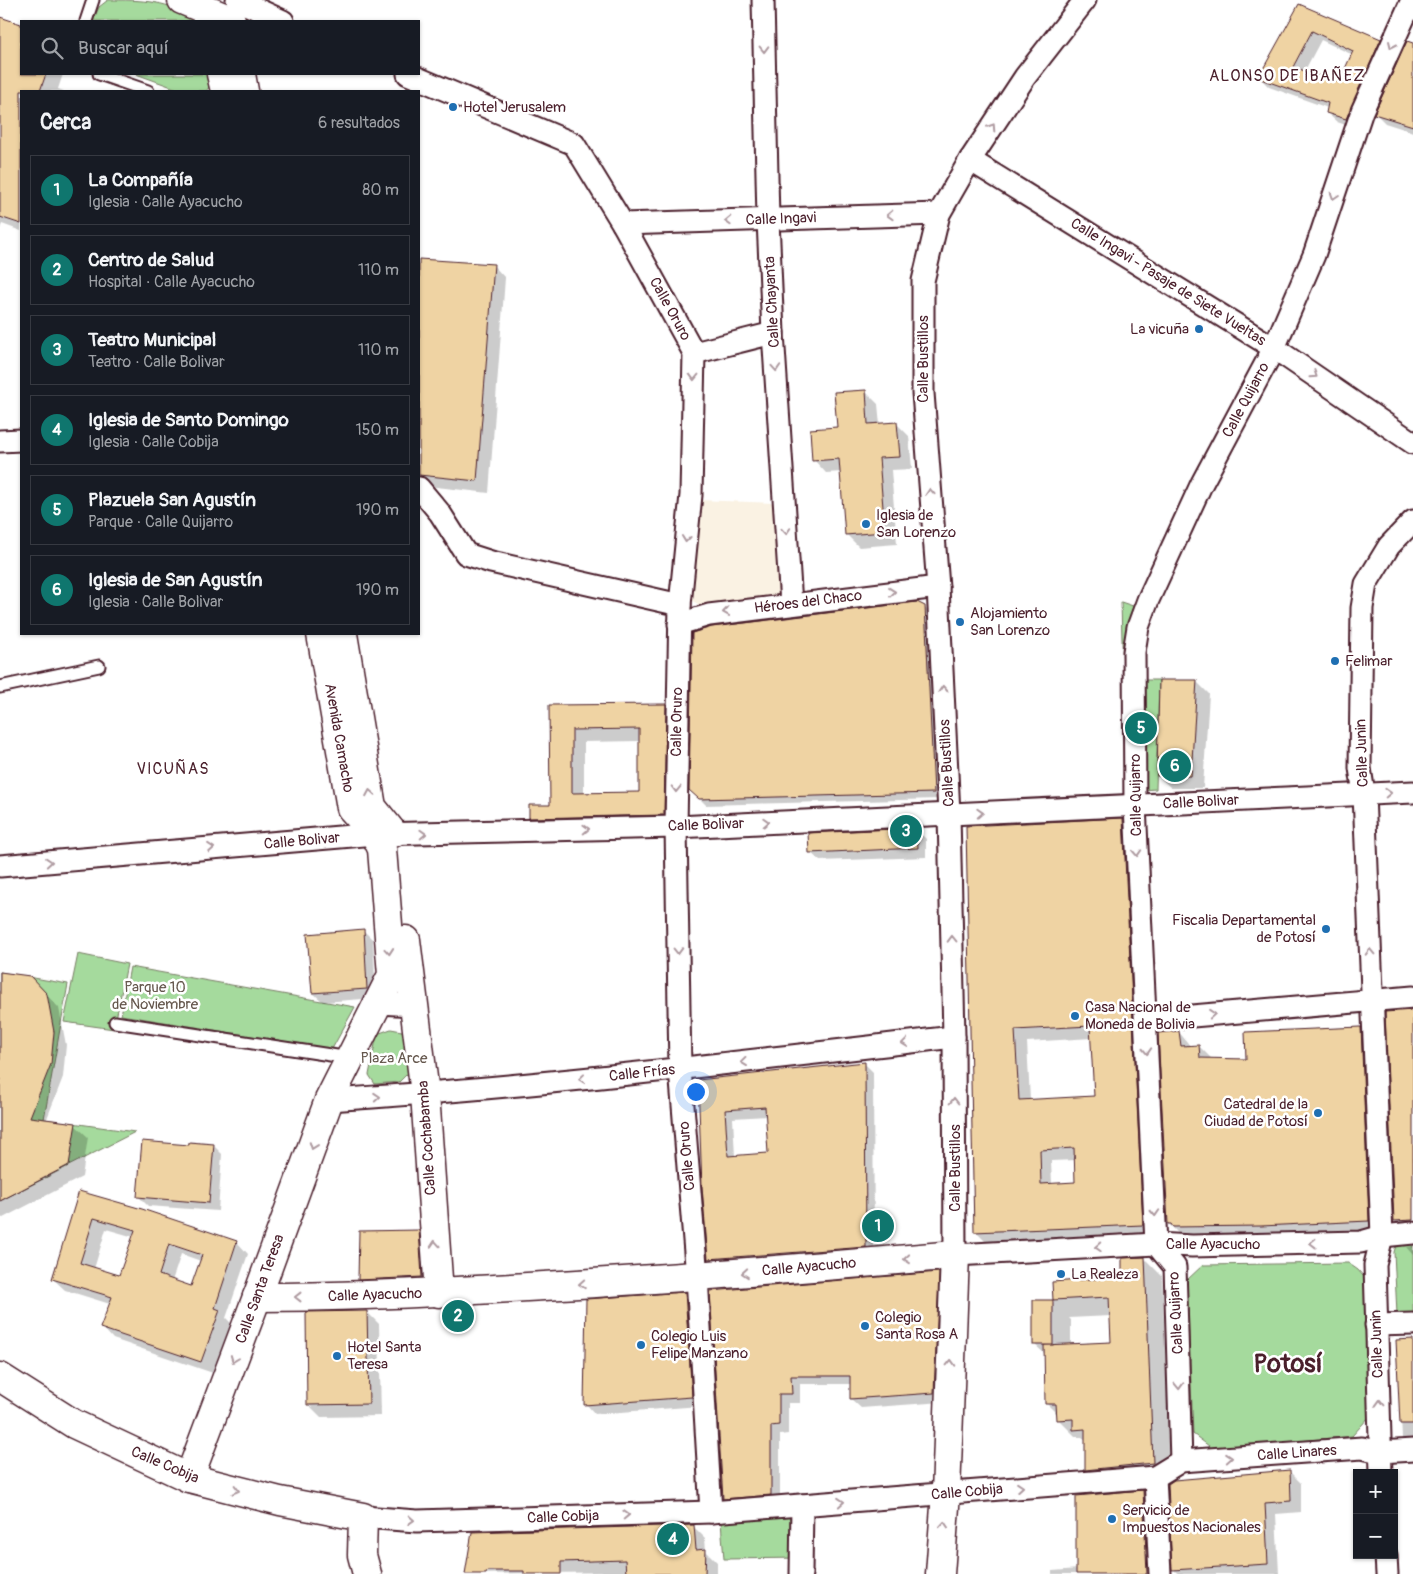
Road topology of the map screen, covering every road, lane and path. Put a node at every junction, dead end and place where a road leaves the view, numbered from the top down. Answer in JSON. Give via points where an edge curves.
{"nodes":[{"id":1,"x":94,"y":0,"type":"edge"},
{"id":2,"x":182,"y":0,"type":"edge"},
{"id":3,"x":763,"y":0,"type":"edge"},
{"id":4,"x":1086,"y":0,"type":"edge"},
{"id":5,"x":1412,"y":0,"type":"edge"},
{"id":6,"x":224,"y":12,"type":"edge"},
{"id":7,"x":273,"y":12,"type":"edge"},
{"id":8,"x":86,"y":20,"type":"edge"},
{"id":9,"x":102,"y":75,"type":"edge"},
{"id":10,"x":221,"y":75,"type":"edge"},
{"id":11,"x":241,"y":75,"type":"edge"},
{"id":12,"x":410,"y":75,"type":"edge"},
{"id":13,"x":145,"y":90,"type":"edge"},
{"id":14,"x":225,"y":90,"type":"edge"},
{"id":15,"x":244,"y":90,"type":"edge"},
{"id":16,"x":970,"y":160,"type":"junction"},
{"id":17,"x":939,"y":214,"type":"junction"},
{"id":18,"x":768,"y":220,"type":"junction"},
{"id":19,"x":623,"y":224,"type":"junction"},
{"id":20,"x":773,"y":333,"type":"junction"},
{"id":21,"x":1274,"y":348,"type":"junction"},
{"id":22,"x":694,"y":353,"type":"junction"},
{"id":23,"x":20,"y":440,"type":"edge"},
{"id":24,"x":0,"y":441,"type":"edge"},
{"id":25,"x":1413,"y":443,"type":"edge"},
{"id":26,"x":420,"y":489,"type":"edge"},
{"id":27,"x":1413,"y":522,"type":"edge"},
{"id":28,"x":938,"y":587,"type":"junction"},
{"id":29,"x":791,"y":604,"type":"junction"},
{"id":30,"x":679,"y":615,"type":"junction"},
{"id":31,"x":322,"y":635,"type":"edge"},
{"id":32,"x":343,"y":635,"type":"edge"},
{"id":33,"x":100,"y":666,"type":"dead end"},
{"id":34,"x":0,"y":687,"type":"edge"},
{"id":35,"x":1413,"y":792,"type":"edge"},
{"id":36,"x":1364,"y":794,"type":"junction"},
{"id":37,"x":1135,"y":805,"type":"junction"},
{"id":38,"x":949,"y":814,"type":"junction"},
{"id":39,"x":676,"y":826,"type":"junction"},
{"id":40,"x":384,"y":834,"type":"junction"},
{"id":41,"x":0,"y":866,"type":"edge"},
{"id":42,"x":1413,"y":997,"type":"edge"},
{"id":43,"x":1371,"y":1001,"type":"junction"},
{"id":44,"x":378,"y":1003,"type":"junction"},
{"id":45,"x":414,"y":1005,"type":"junction"},
{"id":46,"x":1146,"y":1020,"type":"junction"},
{"id":47,"x":115,"y":1022,"type":"dead end"},
{"id":48,"x":954,"y":1037,"type":"junction"},
{"id":49,"x":350,"y":1058,"type":"junction"},
{"id":50,"x":680,"y":1069,"type":"junction"},
{"id":51,"x":425,"y":1094,"type":"junction"},
{"id":52,"x":329,"y":1100,"type":"junction"},
{"id":53,"x":1413,"y":1233,"type":"edge"},
{"id":54,"x":1382,"y":1236,"type":"junction"},
{"id":55,"x":1156,"y":1244,"type":"junction"},
{"id":56,"x":955,"y":1255,"type":"junction"},
{"id":57,"x":697,"y":1277,"type":"junction"},
{"id":58,"x":439,"y":1293,"type":"junction"},
{"id":59,"x":257,"y":1297,"type":"junction"},
{"id":60,"x":1413,"y":1324,"type":"edge"},
{"id":61,"x":1376,"y":1325,"type":"junction"},
{"id":62,"x":0,"y":1377,"type":"edge"},
{"id":63,"x":1413,"y":1450,"type":"edge"},
{"id":64,"x":1181,"y":1461,"type":"junction"},
{"id":65,"x":1381,"y":1462,"type":"edge"},
{"id":66,"x":1155,"y":1476,"type":"junction"},
{"id":67,"x":189,"y":1478,"type":"junction"},
{"id":68,"x":946,"y":1493,"type":"junction"},
{"id":69,"x":802,"y":1505,"type":"junction"},
{"id":70,"x":711,"y":1512,"type":"junction"},
{"id":71,"x":363,"y":1518,"type":"junction"},
{"id":72,"x":1386,"y":1559,"type":"edge"},
{"id":73,"x":367,"y":1574,"type":"edge"},
{"id":74,"x":801,"y":1574,"type":"edge"},
{"id":75,"x":940,"y":1574,"type":"edge"},
{"id":76,"x":1160,"y":1574,"type":"edge"},
{"id":77,"x":1387,"y":1574,"type":"edge"}],
"edges":[{"from":1,"to":8,"type":"lane"},
{"from":2,"to":6,"type":"main road"},
{"from":3,"to":18,"type":"street","name":"Calle Chayanta","one_way":true},
{"from":16,"to":4,"type":"street","name":"Calle Bustillos","one_way":true,"via":[[1024,76]]},
{"from":5,"to":21,"type":"street","name":"Calle Quijarro","one_way":true,"via":[[1362,110],[1314,255]]},
{"from":6,"to":7,"type":"street"},
{"from":9,"to":13,"type":"lane"},
{"from":10,"to":14,"type":"main road"},
{"from":11,"to":15,"type":"main road"},
{"from":12,"to":19,"type":"street","name":"Calle Oruro","via":[[574,144]]},
{"from":16,"to":17,"type":"street","name":"Calle Bustillos"},
{"from":16,"to":21,"type":"street","name":"Calle Ingavi - Pasaje de Siete Vueltas"},
{"from":17,"to":18,"type":"street","name":"Calle Ingavi","one_way":true},
{"from":28,"to":17,"type":"street","name":"Calle Bustillos","one_way":true,"via":[[922,393],[923,281]]},
{"from":18,"to":19,"type":"street","name":"Calle Ingavi","one_way":true},
{"from":18,"to":20,"type":"street","name":"Calle Chayanta"},
{"from":19,"to":22,"type":"street","name":"Calle Oruro"},
{"from":20,"to":22,"type":"street"},
{"from":20,"to":29,"type":"street","name":"Calle Chayanta","one_way":true},
{"from":21,"to":25,"type":"street","name":"Calle Ingavi - Pasaje de Siete Vueltas","one_way":true},
{"from":21,"to":37,"type":"street","name":"Calle Quijarro","via":[[1202,483],[1138,627],[1134,652]]},
{"from":22,"to":30,"type":"street","name":"Calle Oruro","one_way":true,"via":[[690,495]]},
{"from":23,"to":24,"type":"street"},
{"from":26,"to":30,"type":"street","via":[[440,513],[466,554]]},
{"from":27,"to":36,"type":"street","name":"Calle Junin","via":[[1388,546],[1366,584],[1362,608],[1360,768]]},
{"from":29,"to":28,"type":"street","name":"Héroes del Chaco","one_way":true},
{"from":38,"to":28,"type":"street","name":"Calle Bustillos","one_way":true},
{"from":29,"to":30,"type":"street","name":"Héroes del Chaco","one_way":true,"via":[[709,615]]},
{"from":30,"to":39,"type":"street","name":"Calle Oruro","one_way":true},
{"from":31,"to":40,"type":"main road","name":"Avenida Camacho","via":[[351,808]]},
{"from":40,"to":32,"type":"main road","name":"Avenida Camacho","one_way":true,"via":[[372,807]]},
{"from":33,"to":34,"type":"lane"},
{"from":36,"to":35,"type":"street","name":"Calle Bolivar","one_way":true},
{"from":36,"to":37,"type":"street","name":"Calle Bolivar"},
{"from":43,"to":36,"type":"street","name":"Calle Junin","one_way":true},
{"from":38,"to":37,"type":"street","name":"Calle Bolivar","one_way":true},
{"from":37,"to":46,"type":"street","name":"Calle Quijarro","one_way":true},
{"from":39,"to":38,"type":"street","name":"Calle Bolivar","one_way":true},
{"from":48,"to":38,"type":"street","name":"Calle Bustillos","one_way":true},
{"from":40,"to":39,"type":"street","name":"Calle Bolivar","one_way":true},
{"from":39,"to":50,"type":"street","name":"Calle Oruro","one_way":true},
{"from":41,"to":40,"type":"street","name":"Calle Bolivar","one_way":true},
{"from":40,"to":44,"type":"main road","one_way":true,"via":[[382,849],[392,975]]},
{"from":40,"to":45,"type":"main road","name":"Calle Cochabamba"},
{"from":42,"to":43,"type":"street"},
{"from":46,"to":43,"type":"street","one_way":true},
{"from":43,"to":54,"type":"street","name":"Calle Junin"},
{"from":44,"to":45,"type":"street"},
{"from":44,"to":49,"type":"main road"},
{"from":45,"to":51,"type":"main road","name":"Calle Cochabamba"},
{"from":46,"to":55,"type":"street","name":"Calle Quijarro","one_way":true},
{"from":47,"to":49,"type":"lane"},
{"from":48,"to":50,"type":"street","name":"Calle Frías","one_way":true},
{"from":56,"to":48,"type":"street","name":"Calle Bustillos","one_way":true},
{"from":49,"to":52,"type":"main road"},
{"from":50,"to":51,"type":"street","name":"Calle Frías","one_way":true},
{"from":50,"to":57,"type":"street","name":"Calle Oruro"},
{"from":52,"to":51,"type":"street","name":"Calle Frías","one_way":true},
{"from":58,"to":51,"type":"main road","name":"Calle Cochabamba","one_way":true},
{"from":52,"to":59,"type":"main road","name":"Calle Santa Teresa","one_way":true},
{"from":53,"to":54,"type":"street","name":"Calle Ayacucho"},
{"from":54,"to":55,"type":"street","name":"Calle Ayacucho","one_way":true,"via":[[1361,1242]]},
{"from":54,"to":61,"type":"street","name":"Calle Junin","via":[[1375,1265]]},
{"from":55,"to":56,"type":"street","name":"Calle Ayacucho","one_way":true},
{"from":55,"to":64,"type":"street","name":"Calle Quijarro","one_way":true,"via":[[1175,1267]]},
{"from":56,"to":57,"type":"main road","name":"Calle Ayacucho","one_way":true},
{"from":68,"to":56,"type":"main road","name":"Calle Bustillos","one_way":true},
{"from":57,"to":58,"type":"main road","name":"Calle Ayacucho","one_way":true},
{"from":57,"to":70,"type":"street","name":"Calle Oruro"},
{"from":58,"to":59,"type":"main road","name":"Calle Ayacucho","one_way":true},
{"from":59,"to":67,"type":"main road","name":"Calle Santa Teresa","one_way":true},
{"from":60,"to":61,"type":"street"},
{"from":65,"to":61,"type":"street","name":"Calle Junin","one_way":true},
{"from":62,"to":67,"type":"main road","name":"Calle Cobija","via":[[74,1424]]},
{"from":63,"to":65,"type":"street","name":"Calle Linares"},
{"from":64,"to":65,"type":"street","name":"Calle Linares","one_way":true,"via":[[1362,1448]]},
{"from":64,"to":66,"type":"street"},
{"from":68,"to":66,"type":"street","name":"Calle Cobija","one_way":true},
{"from":66,"to":76,"type":"street"},
{"from":67,"to":71,"type":"main road","name":"Calle Cobija","one_way":true},
{"from":69,"to":68,"type":"street","name":"Calle Cobija","one_way":true},
{"from":75,"to":68,"type":"main road","name":"Calle Bustillos","one_way":true},
{"from":69,"to":70,"type":"street","name":"Calle Cobija"},
{"from":69,"to":74,"type":"street"},
{"from":71,"to":70,"type":"street","name":"Calle Cobija","one_way":true,"via":[[417,1521]]},
{"from":71,"to":73,"type":"main road","via":[[362,1555]]},
{"from":72,"to":77,"type":"street"}]}
